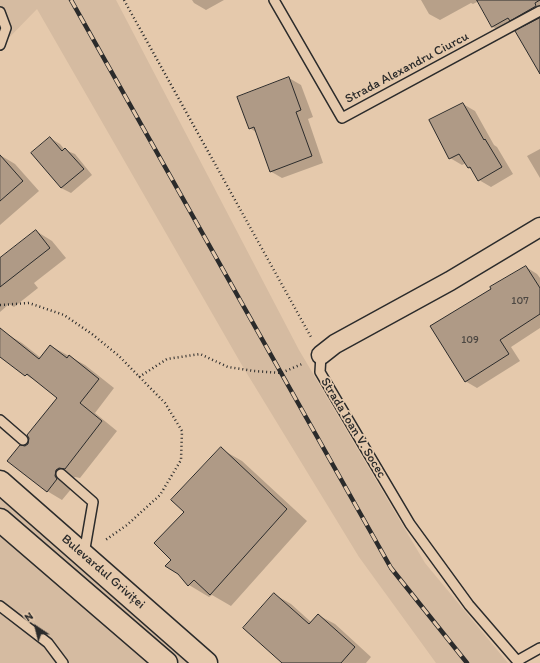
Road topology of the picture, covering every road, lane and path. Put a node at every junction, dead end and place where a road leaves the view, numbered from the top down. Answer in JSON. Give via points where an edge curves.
{"nodes":[{"id":1,"x":124,"y":0,"type":"edge"},
{"id":2,"x":274,"y":0,"type":"edge"},
{"id":3,"x":540,"y":11,"type":"edge"},
{"id":4,"x":0,"y":12,"type":"edge"},
{"id":5,"x":0,"y":45,"type":"edge"},
{"id":6,"x":540,"y":227,"type":"edge"},
{"id":7,"x":0,"y":306,"type":"edge"},
{"id":8,"x":321,"y":355,"type":"junction"},
{"id":9,"x":139,"y":377,"type":"junction"},
{"id":10,"x":0,"y":420,"type":"edge"},
{"id":11,"x":23,"y":440,"type":"dead end"},
{"id":12,"x":61,"y":474,"type":"dead end"},
{"id":13,"x":0,"y":482,"type":"edge"},
{"id":14,"x":0,"y":520,"type":"edge"},
{"id":15,"x":84,"y":555,"type":"junction"},
{"id":16,"x":0,"y":606,"type":"edge"},
{"id":17,"x":540,"y":648,"type":"edge"},
{"id":18,"x":518,"y":662,"type":"edge"},
{"id":19,"x":63,"y":663,"type":"edge"},
{"id":20,"x":166,"y":663,"type":"edge"},
{"id":21,"x":206,"y":663,"type":"edge"}],
"edges":[{"from":1,"to":8,"type":"path"},
{"from":2,"to":3,"type":"lane","name":"Strada Alexandru Ciurcu","via":[[342,118]]},
{"from":4,"to":5,"type":"lane","via":[[6,28]]},
{"from":6,"to":8,"type":"street","via":[[450,281],[335,344]]},
{"from":7,"to":9,"type":"path","via":[[29,303],[64,315],[119,356]]},
{"from":8,"to":9,"type":"path","via":[[281,373],[228,367],[200,354],[167,359]]},
{"from":8,"to":18,"type":"lane","name":"Strada Ioan V. Socec","via":[[320,372],[410,524],[469,605]]},
{"from":9,"to":15,"type":"path","via":[[165,403],[182,431],[181,460],[160,495],[127,525]]},
{"from":10,"to":11,"type":"lane"},
{"from":12,"to":15,"type":"lane","via":[[93,502]]},
{"from":13,"to":15,"type":"main road","name":"Bulevardul Griviței"},
{"from":14,"to":20,"type":"main road"},
{"from":15,"to":21,"type":"main road","name":"Bulevardul Griviței"},
{"from":16,"to":19,"type":"lane","via":[[48,643]]},
{"from":17,"to":18,"type":"lane"}]}
